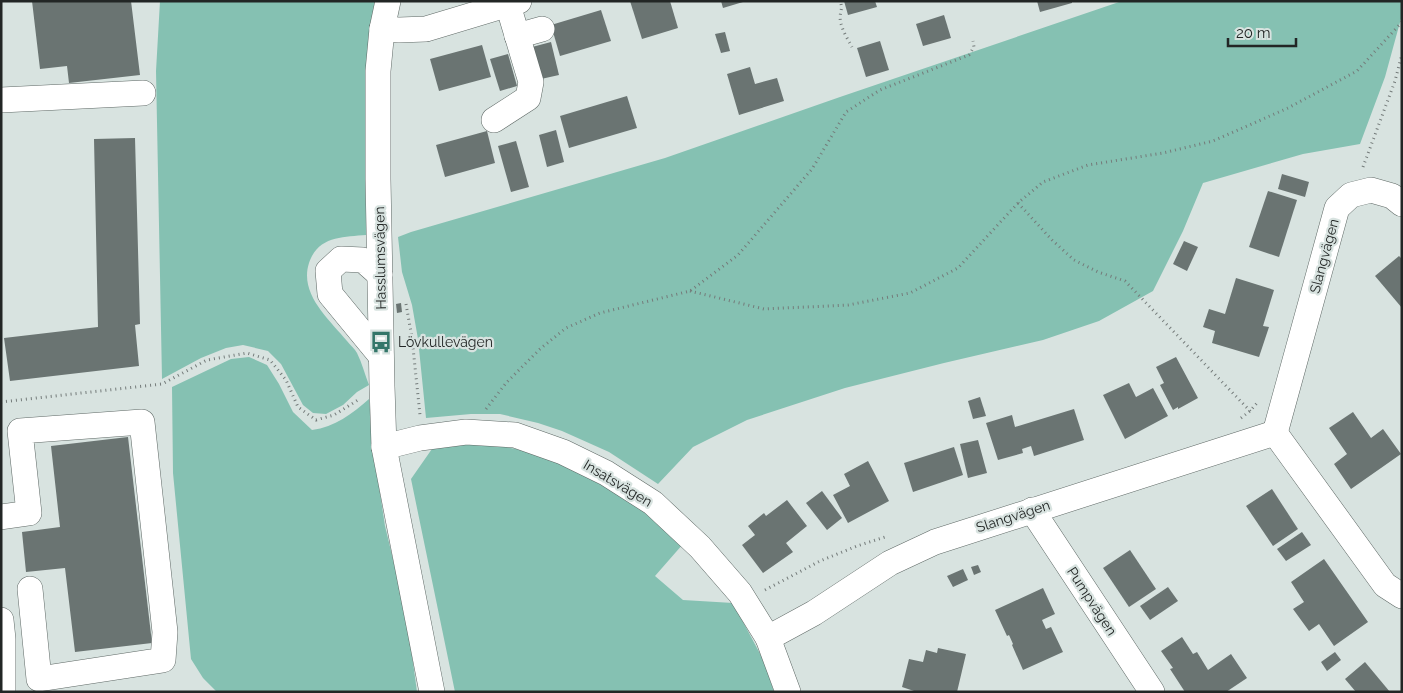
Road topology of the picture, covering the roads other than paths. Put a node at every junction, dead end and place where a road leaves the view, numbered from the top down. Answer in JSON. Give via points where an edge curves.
{"nodes":[{"id":1,"x":388,"y":1,"type":"edge"},
{"id":2,"x":514,"y":3,"type":"edge"},
{"id":3,"x":382,"y":29,"type":"junction"},
{"id":4,"x":542,"y":29,"type":"dead end"},
{"id":5,"x":517,"y":36,"type":"junction"},
{"id":6,"x":142,"y":93,"type":"dead end"},
{"id":7,"x":1,"y":100,"type":"edge"},
{"id":8,"x":494,"y":120,"type":"dead end"},
{"id":9,"x":1402,"y":204,"type":"edge"},
{"id":10,"x":380,"y":275,"type":"junction"},
{"id":11,"x":382,"y":356,"type":"junction"},
{"id":12,"x":1275,"y":433,"type":"junction"},
{"id":13,"x":384,"y":447,"type":"junction"},
{"id":14,"x":1032,"y":510,"type":"junction"},
{"id":15,"x":1,"y":517,"type":"edge"},
{"id":16,"x":30,"y":589,"type":"dead end"},
{"id":17,"x":1402,"y":596,"type":"edge"},
{"id":18,"x":2,"y":629,"type":"edge"},
{"id":19,"x":36,"y":635,"type":"junction"},
{"id":20,"x":768,"y":638,"type":"junction"},
{"id":21,"x":3,"y":692,"type":"edge"},
{"id":22,"x":432,"y":692,"type":"edge"},
{"id":23,"x":788,"y":692,"type":"edge"},
{"id":24,"x":1152,"y":692,"type":"edge"}],
"edges":[{"from":1,"to":3,"type":"street","name":"Hasslumsvägen"},
{"from":2,"to":3,"type":"street","via":[[426,29]]},
{"from":2,"to":5,"type":"street"},
{"from":3,"to":10,"type":"street","name":"Hasslumsvägen","via":[[378,71]]},
{"from":4,"to":5,"type":"street"},
{"from":5,"to":8,"type":"street","via":[[530,82],[528,98]]},
{"from":6,"to":7,"type":"street"},
{"from":9,"to":12,"type":"street","name":"Slangvägen","via":[[1392,196],[1371,190],[1351,195],[1337,208]]},
{"from":10,"to":11,"type":"street","name":"Hasslumsvägen"},
{"from":10,"to":11,"type":"street","via":[[363,260],[341,259],[328,271],[330,294]]},
{"from":11,"to":13,"type":"street","name":"Hasslumsvägen"},
{"from":12,"to":14,"type":"street","name":"Slangvägen"},
{"from":12,"to":17,"type":"street","via":[[1386,585]]},
{"from":13,"to":20,"type":"street","name":"Insatsvägen","via":[[466,432],[515,435],[563,452],[606,473],[653,503],[700,546],[740,593]]},
{"from":13,"to":22,"type":"street","name":"Hasslumsvägen"},
{"from":14,"to":20,"type":"street","name":"Slangvägen","via":[[917,550]]},
{"from":14,"to":24,"type":"street","name":"Pumpvägen"},
{"from":15,"to":19,"type":"street","via":[[29,513],[20,432],[142,422],[165,632],[163,660],[39,679]]},
{"from":16,"to":19,"type":"street"},
{"from":18,"to":19,"type":"street"},
{"from":18,"to":21,"type":"street"},
{"from":20,"to":23,"type":"street","name":"Insatsvägen"}]}
